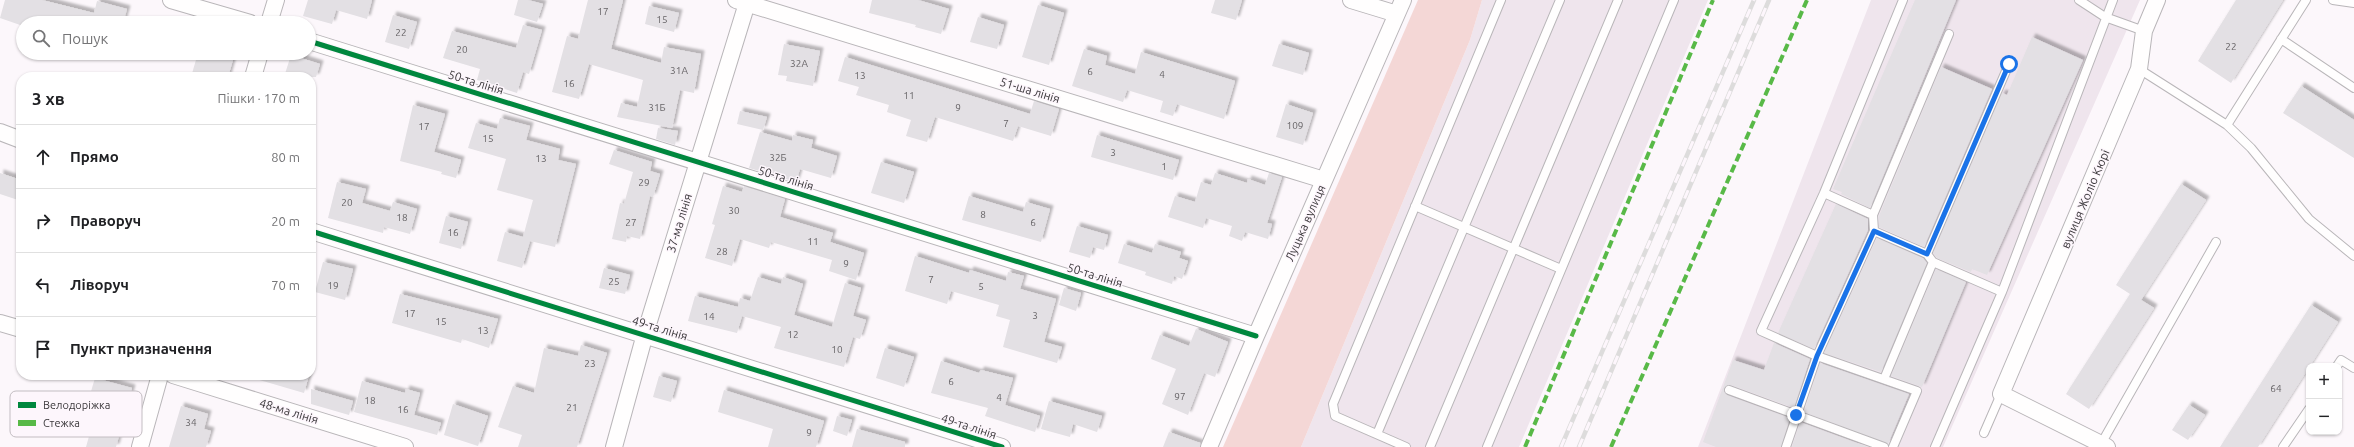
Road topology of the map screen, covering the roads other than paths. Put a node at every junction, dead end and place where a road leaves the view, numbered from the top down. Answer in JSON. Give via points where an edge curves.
{"nodes":[{"id":1,"x":171,"y":0,"type":"edge"},
{"id":2,"x":276,"y":0,"type":"edge"},
{"id":3,"x":1351,"y":0,"type":"edge"},
{"id":4,"x":1501,"y":0,"type":"edge"},
{"id":5,"x":1560,"y":0,"type":"edge"},
{"id":6,"x":1618,"y":0,"type":"edge"},
{"id":7,"x":1674,"y":0,"type":"edge"},
{"id":8,"x":1903,"y":0,"type":"edge"},
{"id":9,"x":2079,"y":0,"type":"edge"},
{"id":10,"x":2113,"y":0,"type":"edge"},
{"id":11,"x":2157,"y":0,"type":"edge"},
{"id":12,"x":2306,"y":0,"type":"edge"},
{"id":13,"x":2333,"y":0,"type":"edge"},
{"id":14,"x":744,"y":1,"type":"edge"},
{"id":15,"x":2354,"y":3,"type":"edge"},
{"id":16,"x":1400,"y":7,"type":"edge"},
{"id":17,"x":226,"y":16,"type":"edge"},
{"id":18,"x":271,"y":16,"type":"edge"},
{"id":19,"x":2105,"y":17,"type":"junction"},
{"id":20,"x":2144,"y":31,"type":"junction"},
{"id":21,"x":1949,"y":34,"type":"dead end"},
{"id":22,"x":2281,"y":39,"type":"junction"},
{"id":23,"x":316,"y":43,"type":"edge"},
{"id":24,"x":258,"y":60,"type":"edge"},
{"id":25,"x":2009,"y":64,"type":"dead end"},
{"id":26,"x":2139,"y":69,"type":"junction"},
{"id":27,"x":254,"y":72,"type":"edge"},
{"id":28,"x":2354,"y":88,"type":"edge"},
{"id":29,"x":2227,"y":125,"type":"junction"},
{"id":30,"x":0,"y":132,"type":"edge"},
{"id":31,"x":16,"y":138,"type":"edge"},
{"id":32,"x":697,"y":161,"type":"junction"},
{"id":33,"x":1324,"y":180,"type":"junction"},
{"id":34,"x":1824,"y":194,"type":"junction"},
{"id":35,"x":1415,"y":206,"type":"junction"},
{"id":36,"x":1872,"y":214,"type":"junction"},
{"id":37,"x":1465,"y":227,"type":"junction"},
{"id":38,"x":1874,"y":231,"type":"junction"},
{"id":39,"x":316,"y":233,"type":"edge"},
{"id":40,"x":2216,"y":242,"type":"dead end"},
{"id":41,"x":1514,"y":248,"type":"junction"},
{"id":42,"x":1927,"y":254,"type":"junction"},
{"id":43,"x":2354,"y":256,"type":"edge"},
{"id":44,"x":1933,"y":262,"type":"junction"},
{"id":45,"x":1561,"y":269,"type":"junction"},
{"id":46,"x":2002,"y":292,"type":"junction"},
{"id":47,"x":0,"y":323,"type":"edge"},
{"id":48,"x":16,"y":328,"type":"edge"},
{"id":49,"x":645,"y":334,"type":"junction"},
{"id":50,"x":1256,"y":336,"type":"junction"},
{"id":51,"x":1817,"y":356,"type":"junction"},
{"id":52,"x":2339,"y":363,"type":"edge"},
{"id":53,"x":2354,"y":368,"type":"edge"},
{"id":54,"x":1884,"y":379,"type":"junction"},
{"id":55,"x":159,"y":380,"type":"edge"},
{"id":56,"x":189,"y":380,"type":"edge"},
{"id":57,"x":1729,"y":390,"type":"dead end"},
{"id":58,"x":2001,"y":394,"type":"junction"},
{"id":59,"x":2306,"y":413,"type":"edge"},
{"id":60,"x":1796,"y":415,"type":"junction"},
{"id":61,"x":1984,"y":433,"type":"dead end"},
{"id":62,"x":1377,"y":434,"type":"junction"},
{"id":63,"x":2104,"y":445,"type":"edge"},
{"id":64,"x":140,"y":447,"type":"edge"},
{"id":65,"x":405,"y":447,"type":"edge"},
{"id":66,"x":614,"y":447,"type":"edge"},
{"id":67,"x":1002,"y":447,"type":"edge"},
{"id":68,"x":1209,"y":447,"type":"edge"},
{"id":69,"x":1406,"y":447,"type":"edge"},
{"id":70,"x":1430,"y":447,"type":"edge"},
{"id":71,"x":1487,"y":447,"type":"edge"},
{"id":72,"x":1786,"y":447,"type":"edge"},
{"id":73,"x":1884,"y":447,"type":"edge"},
{"id":74,"x":1893,"y":447,"type":"edge"},
{"id":75,"x":1935,"y":447,"type":"edge"},
{"id":76,"x":2283,"y":447,"type":"edge"}],
"edges":[{"from":1,"to":17,"type":"street"},
{"from":2,"to":18,"type":"street"},
{"from":3,"to":16,"type":"street"},
{"from":4,"to":35,"type":"lane"},
{"from":5,"to":37,"type":"lane"},
{"from":6,"to":41,"type":"lane"},
{"from":7,"to":45,"type":"lane"},
{"from":8,"to":34,"type":"lane"},
{"from":9,"to":19,"type":"lane"},
{"from":10,"to":19,"type":"lane"},
{"from":11,"to":20,"type":"street","name":"вулиця Жоліо Кюрі"},
{"from":12,"to":22,"type":"lane"},
{"from":13,"to":15,"type":"lane"},
{"from":14,"to":32,"type":"street","name":"37-ма лінія"},
{"from":14,"to":33,"type":"street","name":"51-ша лінія"},
{"from":16,"to":33,"type":"street","name":"Луцька вулиця"},
{"from":19,"to":20,"type":"lane"},
{"from":19,"to":46,"type":"lane"},
{"from":20,"to":26,"type":"street","name":"вулиця Жоліо Кюрі"},
{"from":21,"to":36,"type":"lane"},
{"from":22,"to":28,"type":"lane"},
{"from":22,"to":29,"type":"lane"},
{"from":23,"to":32,"type":"street","name":"50-та лінія"},
{"from":24,"to":27,"type":"street"},
{"from":25,"to":42,"type":"lane"},
{"from":26,"to":29,"type":"lane"},
{"from":26,"to":58,"type":"street","name":"вулиця Жоліо Кюрі"},
{"from":29,"to":43,"type":"lane","via":[[2251,148],[2309,219]]},
{"from":30,"to":31,"type":"street"},
{"from":32,"to":49,"type":"street","name":"37-ма лінія"},
{"from":32,"to":50,"type":"street","name":"50-та лінія"},
{"from":33,"to":50,"type":"street","name":"Луцька вулиця"},
{"from":34,"to":36,"type":"lane"},
{"from":34,"to":51,"type":"lane","via":[[1761,332]]},
{"from":35,"to":37,"type":"lane"},
{"from":35,"to":62,"type":"lane","via":[[1332,404],[1335,416]]},
{"from":36,"to":38,"type":"lane"},
{"from":37,"to":41,"type":"lane"},
{"from":37,"to":62,"type":"lane"},
{"from":38,"to":42,"type":"lane"},
{"from":38,"to":51,"type":"lane"},
{"from":39,"to":49,"type":"street","name":"49-та лінія"},
{"from":40,"to":63,"type":"lane"},
{"from":41,"to":45,"type":"lane"},
{"from":41,"to":70,"type":"lane"},
{"from":42,"to":44,"type":"lane"},
{"from":44,"to":46,"type":"lane"},
{"from":44,"to":54,"type":"lane"},
{"from":45,"to":71,"type":"lane"},
{"from":46,"to":75,"type":"lane"},
{"from":47,"to":48,"type":"street"},
{"from":49,"to":66,"type":"street","name":"37-ма лінія"},
{"from":49,"to":67,"type":"street","name":"49-та лінія"},
{"from":50,"to":68,"type":"street","name":"Луцька вулиця"},
{"from":51,"to":54,"type":"lane"},
{"from":51,"to":60,"type":"lane"},
{"from":52,"to":53,"type":"lane","via":[[2341,360]]},
{"from":54,"to":74,"type":"lane","via":[[1917,391]]},
{"from":55,"to":64,"type":"street"},
{"from":56,"to":65,"type":"street","name":"48-ма лінія"},
{"from":57,"to":60,"type":"lane"},
{"from":58,"to":61,"type":"lane"},
{"from":58,"to":63,"type":"street"},
{"from":59,"to":76,"type":"lane"},
{"from":60,"to":72,"type":"lane"},
{"from":60,"to":73,"type":"lane"},
{"from":62,"to":69,"type":"lane"}]}
